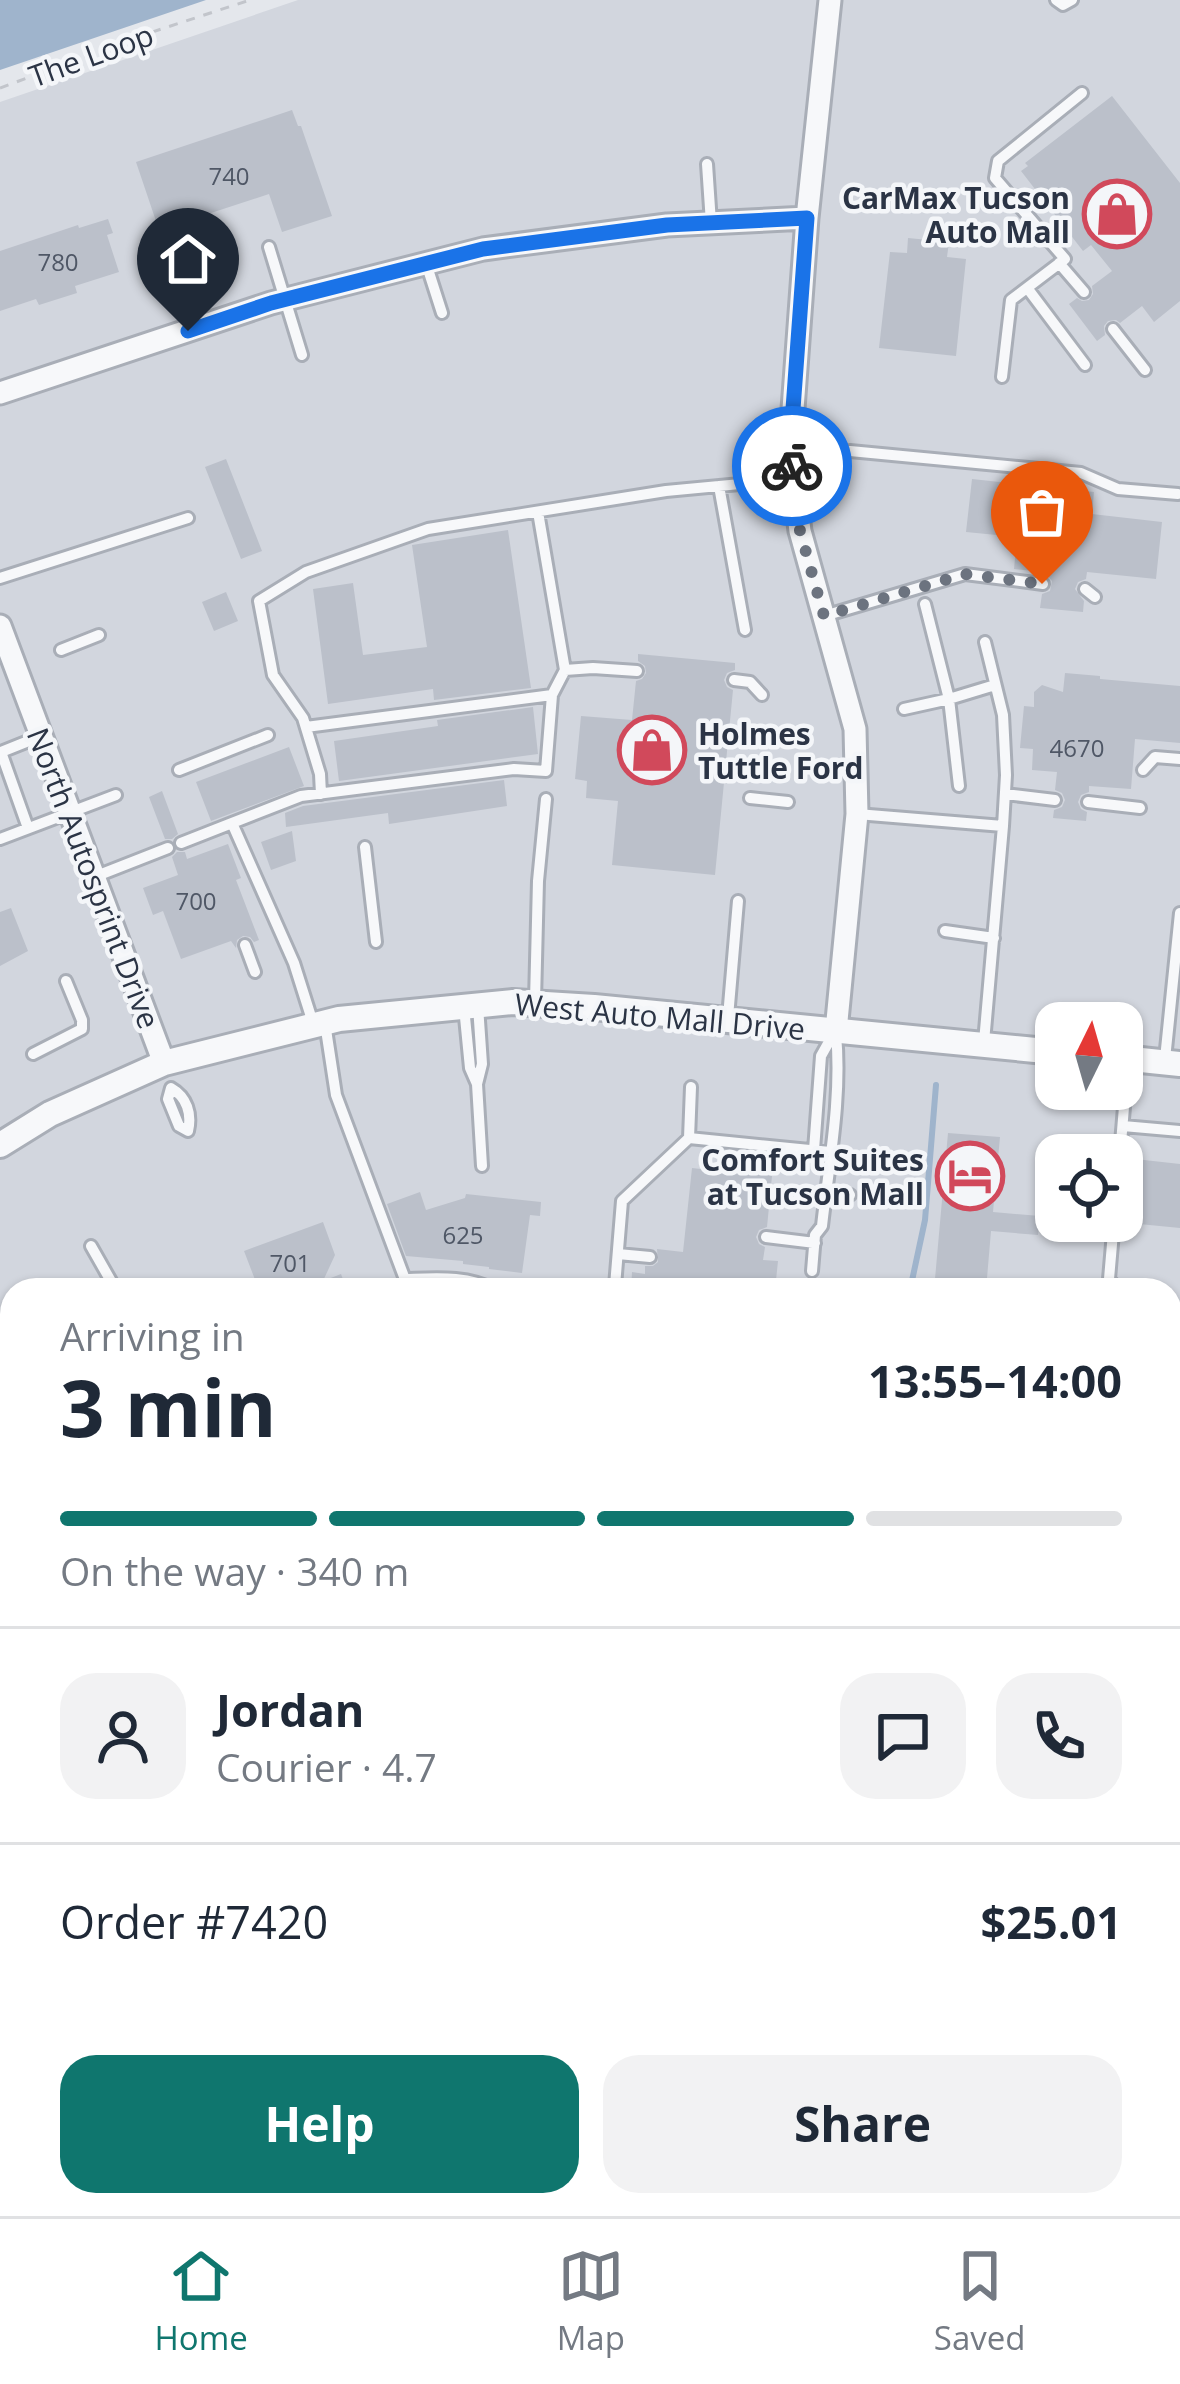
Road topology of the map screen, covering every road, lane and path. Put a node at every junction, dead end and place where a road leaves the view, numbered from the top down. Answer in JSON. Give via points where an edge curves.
{"nodes":[{"id":1,"x":250,"y":0,"type":"edge"},
{"id":2,"x":830,"y":0,"type":"edge"},
{"id":3,"x":1056,"y":0,"type":"edge"},
{"id":4,"x":1072,"y":0,"type":"edge"},
{"id":5,"x":0,"y":88,"type":"edge"},
{"id":6,"x":1082,"y":93,"type":"dead end"},
{"id":7,"x":707,"y":164,"type":"dead end"},
{"id":8,"x":807,"y":218,"type":"junction"},
{"id":9,"x":712,"y":223,"type":"junction"},
{"id":10,"x":269,"y":247,"type":"dead end"},
{"id":11,"x":426,"y":263,"type":"junction"},
{"id":12,"x":1060,"y":263,"type":"junction"},
{"id":13,"x":1028,"y":289,"type":"junction"},
{"id":14,"x":1084,"y":292,"type":"dead end"},
{"id":15,"x":284,"y":300,"type":"junction"},
{"id":16,"x":442,"y":313,"type":"dead end"},
{"id":17,"x":1113,"y":328,"type":"dead end"},
{"id":18,"x":302,"y":355,"type":"dead end"},
{"id":19,"x":1085,"y":365,"type":"dead end"},
{"id":20,"x":1144,"y":370,"type":"dead end"},
{"id":21,"x":1002,"y":377,"type":"dead end"},
{"id":22,"x":0,"y":393,"type":"edge"},
{"id":23,"x":850,"y":451,"type":"dead end"},
{"id":24,"x":794,"y":479,"type":"junction"},
{"id":25,"x":719,"y":486,"type":"junction"},
{"id":26,"x":1178,"y":494,"type":"edge"},
{"id":27,"x":538,"y":512,"type":"junction"},
{"id":28,"x":188,"y":518,"type":"dead end"},
{"id":29,"x":0,"y":578,"type":"edge"},
{"id":30,"x":1042,"y":584,"type":"dead end"},
{"id":31,"x":925,"y":604,"type":"dead end"},
{"id":32,"x":824,"y":616,"type":"junction"},
{"id":33,"x":0,"y":626,"type":"edge"},
{"id":34,"x":745,"y":630,"type":"dead end"},
{"id":35,"x":99,"y":635,"type":"dead end"},
{"id":36,"x":985,"y":642,"type":"dead end"},
{"id":37,"x":61,"y":650,"type":"dead end"},
{"id":38,"x":565,"y":670,"type":"junction"},
{"id":39,"x":637,"y":671,"type":"dead end"},
{"id":40,"x":734,"y":680,"type":"dead end"},
{"id":41,"x":995,"y":685,"type":"junction"},
{"id":42,"x":552,"y":695,"type":"junction"},
{"id":43,"x":762,"y":695,"type":"dead end"},
{"id":44,"x":949,"y":699,"type":"junction"},
{"id":45,"x":904,"y":709,"type":"dead end"},
{"id":46,"x":306,"y":727,"type":"junction"},
{"id":47,"x":268,"y":735,"type":"dead end"},
{"id":48,"x":41,"y":736,"type":"junction"},
{"id":49,"x":1180,"y":759,"type":"edge"},
{"id":50,"x":179,"y":770,"type":"dead end"},
{"id":51,"x":1143,"y":770,"type":"dead end"},
{"id":52,"x":958,"y":786,"type":"dead end"},
{"id":53,"x":322,"y":794,"type":"junction"},
{"id":54,"x":1005,"y":794,"type":"junction"},
{"id":55,"x":116,"y":795,"type":"dead end"},
{"id":56,"x":750,"y":798,"type":"dead end"},
{"id":57,"x":546,"y":799,"type":"dead end"},
{"id":58,"x":1054,"y":800,"type":"dead end"},
{"id":59,"x":788,"y":802,"type":"dead end"},
{"id":60,"x":1088,"y":802,"type":"dead end"},
{"id":61,"x":1139,"y":808,"type":"dead end"},
{"id":62,"x":70,"y":813,"type":"junction"},
{"id":63,"x":857,"y":814,"type":"junction"},
{"id":64,"x":1003,"y":826,"type":"junction"},
{"id":65,"x":235,"y":827,"type":"junction"},
{"id":66,"x":28,"y":828,"type":"junction"},
{"id":67,"x":201,"y":836,"type":"junction"},
{"id":68,"x":0,"y":839,"type":"edge"},
{"id":69,"x":365,"y":847,"type":"dead end"},
{"id":70,"x":207,"y":851,"type":"dead end"},
{"id":71,"x":94,"y":877,"type":"junction"},
{"id":72,"x":738,"y":901,"type":"dead end"},
{"id":73,"x":1180,"y":913,"type":"edge"},
{"id":74,"x":945,"y":932,"type":"dead end"},
{"id":75,"x":994,"y":938,"type":"junction"},
{"id":76,"x":376,"y":942,"type":"dead end"},
{"id":77,"x":245,"y":945,"type":"dead end"},
{"id":78,"x":255,"y":972,"type":"dead end"},
{"id":79,"x":66,"y":981,"type":"dead end"},
{"id":80,"x":535,"y":1004,"type":"junction"},
{"id":81,"x":471,"y":1006,"type":"junction"},
{"id":82,"x":728,"y":1020,"type":"junction"},
{"id":83,"x":319,"y":1024,"type":"junction"},
{"id":84,"x":836,"y":1031,"type":"junction"},
{"id":85,"x":984,"y":1045,"type":"junction"},
{"id":86,"x":1035,"y":1050,"type":"edge"},
{"id":87,"x":33,"y":1054,"type":"dead end"},
{"id":88,"x":164,"y":1063,"type":"junction"},
{"id":89,"x":1172,"y":1063,"type":"edge"},
{"id":90,"x":691,"y":1087,"type":"dead end"},
{"id":91,"x":172,"y":1088,"type":"dead end"},
{"id":92,"x":818,"y":1105,"type":"junction"},
{"id":93,"x":1123,"y":1110,"type":"edge"},
{"id":94,"x":1123,"y":1126,"type":"junction"},
{"id":95,"x":1180,"y":1131,"type":"edge"},
{"id":96,"x":1122,"y":1134,"type":"edge"},
{"id":97,"x":688,"y":1138,"type":"junction"},
{"id":98,"x":0,"y":1145,"type":"edge"},
{"id":99,"x":786,"y":1147,"type":"junction"},
{"id":100,"x":814,"y":1150,"type":"junction"},
{"id":101,"x":830,"y":1153,"type":"junction"},
{"id":102,"x":482,"y":1166,"type":"dead end"},
{"id":103,"x":825,"y":1193,"type":"junction"},
{"id":104,"x":850,"y":1196,"type":"dead end"},
{"id":105,"x":815,"y":1232,"type":"junction"},
{"id":106,"x":766,"y":1238,"type":"dead end"},
{"id":107,"x":1112,"y":1242,"type":"edge"},
{"id":108,"x":91,"y":1246,"type":"dead end"},
{"id":109,"x":618,"y":1254,"type":"junction"},
{"id":110,"x":650,"y":1257,"type":"dead end"},
{"id":111,"x":812,"y":1271,"type":"dead end"},
{"id":112,"x":109,"y":1278,"type":"edge"},
{"id":113,"x":404,"y":1278,"type":"edge"},
{"id":114,"x":616,"y":1278,"type":"edge"},
{"id":115,"x":1109,"y":1278,"type":"edge"}],
"edges":[{"from":1,"to":5,"type":"path","name":"The Loop"},
{"from":2,"to":8,"type":"street"},
{"from":3,"to":4,"type":"lane"},
{"from":6,"to":12,"type":"lane","via":[[998,161],[994,178],[1065,259]]},
{"from":7,"to":9,"type":"lane"},
{"from":8,"to":9,"type":"street"},
{"from":8,"to":24,"type":"street"},
{"from":9,"to":11,"type":"street"},
{"from":10,"to":15,"type":"lane"},
{"from":11,"to":15,"type":"street"},
{"from":11,"to":16,"type":"lane"},
{"from":12,"to":13,"type":"lane"},
{"from":12,"to":14,"type":"lane"},
{"from":13,"to":19,"type":"lane"},
{"from":13,"to":21,"type":"lane","via":[[1011,300]]},
{"from":15,"to":18,"type":"lane"},
{"from":15,"to":22,"type":"street"},
{"from":17,"to":20,"type":"lane"},
{"from":23,"to":26,"type":"lane","via":[[1081,472],[1118,489]]},
{"from":24,"to":25,"type":"lane"},
{"from":24,"to":32,"type":"street"},
{"from":25,"to":27,"type":"lane"},
{"from":25,"to":34,"type":"lane"},
{"from":27,"to":38,"type":"lane"},
{"from":27,"to":46,"type":"lane","via":[[428,529],[306,572],[259,601],[274,675]]},
{"from":28,"to":29,"type":"lane"},
{"from":30,"to":32,"type":"lane","via":[[965,574]]},
{"from":31,"to":44,"type":"lane"},
{"from":32,"to":63,"type":"street","via":[[855,729]]},
{"from":33,"to":48,"type":"street","name":"North Autosprint Drive"},
{"from":35,"to":37,"type":"lane"},
{"from":36,"to":41,"type":"lane"},
{"from":38,"to":39,"type":"lane"},
{"from":38,"to":42,"type":"lane"},
{"from":40,"to":43,"type":"lane"},
{"from":41,"to":44,"type":"lane"},
{"from":41,"to":54,"type":"lane"},
{"from":42,"to":46,"type":"lane"},
{"from":42,"to":53,"type":"lane","via":[[545,771]]},
{"from":44,"to":45,"type":"lane"},
{"from":44,"to":52,"type":"lane"},
{"from":46,"to":53,"type":"lane"},
{"from":47,"to":50,"type":"lane"},
{"from":48,"to":62,"type":"street","name":"North Autosprint Drive"},
{"from":48,"to":66,"type":"lane","via":[[1,752]]},
{"from":49,"to":51,"type":"lane","via":[[1155,757]]},
{"from":53,"to":65,"type":"lane"},
{"from":54,"to":58,"type":"lane"},
{"from":54,"to":64,"type":"lane"},
{"from":55,"to":62,"type":"lane"},
{"from":56,"to":59,"type":"lane"},
{"from":57,"to":80,"type":"lane"},
{"from":60,"to":61,"type":"lane"},
{"from":62,"to":66,"type":"lane"},
{"from":62,"to":71,"type":"street","name":"North Autosprint Drive"},
{"from":63,"to":64,"type":"lane"},
{"from":63,"to":84,"type":"street"},
{"from":64,"to":75,"type":"lane"},
{"from":65,"to":67,"type":"lane"},
{"from":65,"to":83,"type":"lane"},
{"from":66,"to":68,"type":"lane"},
{"from":67,"to":70,"type":"lane"},
{"from":67,"to":71,"type":"lane"},
{"from":69,"to":76,"type":"lane"},
{"from":71,"to":88,"type":"street","name":"North Autosprint Drive"},
{"from":72,"to":82,"type":"lane"},
{"from":73,"to":89,"type":"lane"},
{"from":74,"to":75,"type":"lane"},
{"from":75,"to":85,"type":"lane"},
{"from":77,"to":78,"type":"lane"},
{"from":79,"to":87,"type":"lane","via":[[82,1029]]},
{"from":80,"to":81,"type":"street","name":"West Auto Mall Drive"},
{"from":80,"to":82,"type":"street","name":"West Auto Mall Drive"},
{"from":81,"to":83,"type":"street","name":"West Auto Mall Drive"},
{"from":81,"to":102,"type":"lane","via":[[482,1064]]},
{"from":82,"to":84,"type":"street","name":"West Auto Mall Drive"},
{"from":83,"to":88,"type":"street","name":"West Auto Mall Drive"},
{"from":83,"to":113,"type":"lane","via":[[336,1095]]},
{"from":84,"to":85,"type":"street","name":"West Auto Mall Drive"},
{"from":84,"to":92,"type":"lane","via":[[821,1056]]},
{"from":84,"to":101,"type":"lane"},
{"from":85,"to":86,"type":"street","name":"West Auto Mall Drive"},
{"from":88,"to":91,"type":"lane"},
{"from":88,"to":98,"type":"street","name":"West Auto Mall Drive"},
{"from":90,"to":97,"type":"lane"},
{"from":92,"to":99,"type":"lane","via":[[807,1132]]},
{"from":92,"to":100,"type":"lane"},
{"from":93,"to":94,"type":"lane"},
{"from":94,"to":95,"type":"lane"},
{"from":94,"to":96,"type":"lane"},
{"from":97,"to":99,"type":"lane"},
{"from":97,"to":109,"type":"lane","via":[[622,1201]]},
{"from":99,"to":100,"type":"lane"},
{"from":100,"to":101,"type":"lane"},
{"from":101,"to":103,"type":"lane"},
{"from":103,"to":104,"type":"lane"},
{"from":103,"to":105,"type":"lane"},
{"from":105,"to":106,"type":"lane"},
{"from":105,"to":111,"type":"lane"},
{"from":107,"to":115,"type":"lane"},
{"from":108,"to":112,"type":"lane"},
{"from":109,"to":110,"type":"lane"},
{"from":109,"to":114,"type":"lane"}]}
